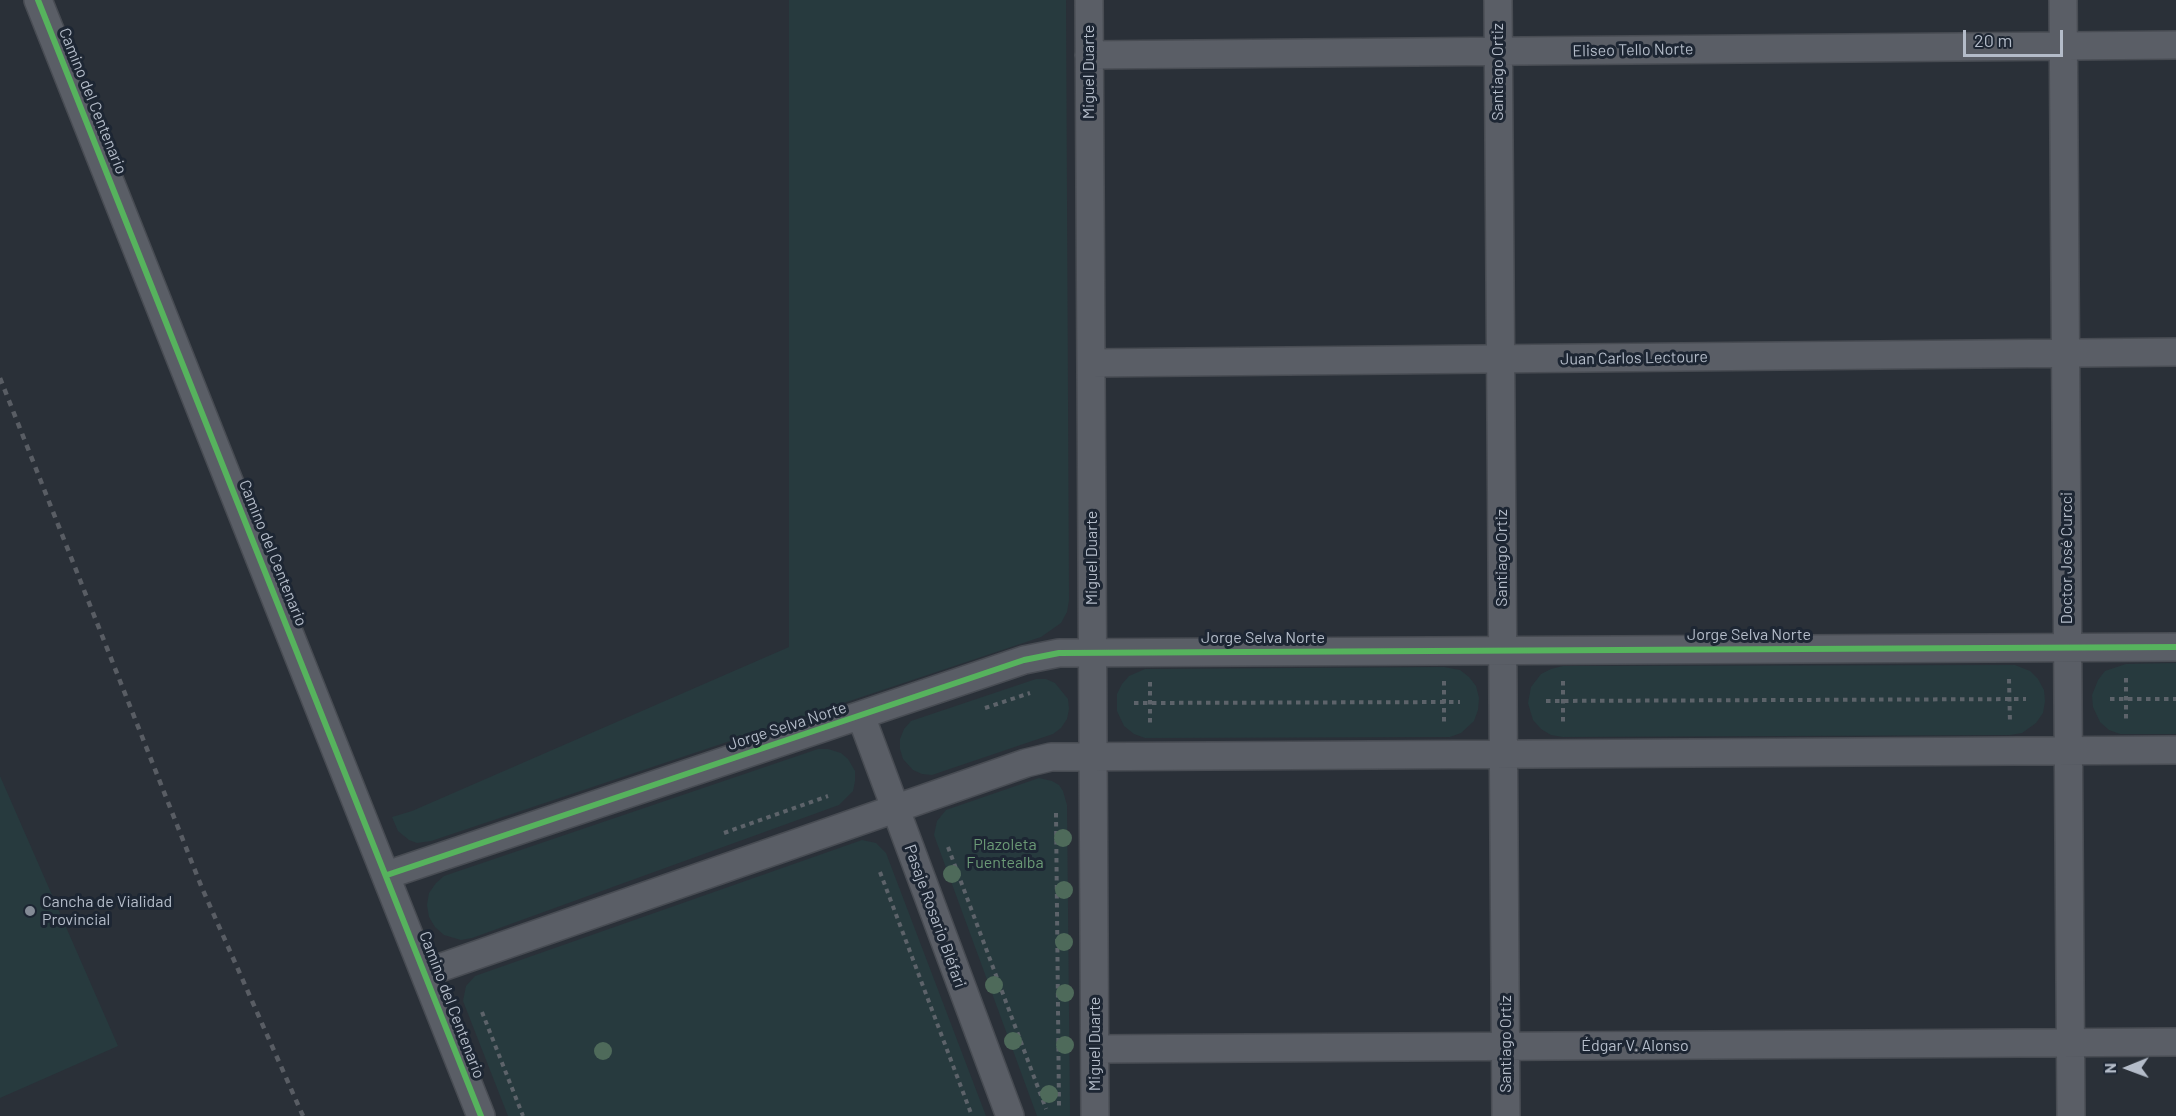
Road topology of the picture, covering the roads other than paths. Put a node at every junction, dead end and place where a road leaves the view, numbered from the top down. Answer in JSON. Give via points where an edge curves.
{"nodes":[{"id":1,"x":38,"y":0,"type":"edge"},
{"id":2,"x":1089,"y":0,"type":"edge"},
{"id":3,"x":1498,"y":0,"type":"edge"},
{"id":4,"x":2063,"y":0,"type":"edge"},
{"id":5,"x":2176,"y":45,"type":"edge"},
{"id":6,"x":2063,"y":46,"type":"junction"},
{"id":7,"x":1498,"y":52,"type":"junction"},
{"id":8,"x":1089,"y":55,"type":"junction"},
{"id":9,"x":2176,"y":352,"type":"edge"},
{"id":10,"x":2065,"y":353,"type":"junction"},
{"id":11,"x":1500,"y":359,"type":"junction"},
{"id":12,"x":1091,"y":363,"type":"junction"},
{"id":13,"x":2068,"y":647,"type":"junction"},
{"id":14,"x":2176,"y":647,"type":"edge"},
{"id":15,"x":1503,"y":650,"type":"junction"},
{"id":16,"x":1092,"y":653,"type":"junction"},
{"id":17,"x":861,"y":716,"type":"junction"},
{"id":18,"x":2068,"y":750,"type":"junction"},
{"id":19,"x":2176,"y":750,"type":"edge"},
{"id":20,"x":1503,"y":753,"type":"junction"},
{"id":21,"x":1093,"y":756,"type":"junction"},
{"id":22,"x":895,"y":809,"type":"junction"},
{"id":23,"x":387,"y":875,"type":"junction"},
{"id":24,"x":425,"y":973,"type":"junction"},
{"id":25,"x":2176,"y":1042,"type":"edge"},
{"id":26,"x":2071,"y":1043,"type":"junction"},
{"id":27,"x":1506,"y":1046,"type":"junction"},
{"id":28,"x":1095,"y":1049,"type":"junction"},
{"id":29,"x":481,"y":1116,"type":"edge"},
{"id":30,"x":1010,"y":1116,"type":"edge"},
{"id":31,"x":1095,"y":1116,"type":"edge"},
{"id":32,"x":1506,"y":1116,"type":"edge"},
{"id":33,"x":2071,"y":1116,"type":"edge"}],
"edges":[{"from":1,"to":23,"type":"street","name":"Camino del Centenario"},
{"from":2,"to":8,"type":"street","name":"Miguel Duarte"},
{"from":3,"to":7,"type":"street","name":"Santiago Ortiz"},
{"from":4,"to":6,"type":"street","name":"Doctor José Curcci"},
{"from":5,"to":6,"type":"street","name":"Eliseo Tello Norte"},
{"from":6,"to":7,"type":"street","name":"Eliseo Tello Norte"},
{"from":6,"to":10,"type":"street","name":"Doctor José Curcci"},
{"from":7,"to":8,"type":"street","name":"Eliseo Tello Norte"},
{"from":7,"to":11,"type":"street","name":"Santiago Ortiz"},
{"from":8,"to":12,"type":"street","name":"Miguel Duarte"},
{"from":9,"to":10,"type":"street","name":"Juan Carlos Lectoure"},
{"from":10,"to":11,"type":"street","name":"Juan Carlos Lectoure"},
{"from":10,"to":13,"type":"street","name":"Doctor José Curcci"},
{"from":11,"to":12,"type":"street","name":"Juan Carlos Lectoure"},
{"from":11,"to":15,"type":"street","name":"Santiago Ortiz"},
{"from":12,"to":16,"type":"street","name":"Miguel Duarte"},
{"from":13,"to":14,"type":"street","name":"Jorge Selva Norte"},
{"from":13,"to":15,"type":"street","name":"Jorge Selva Norte"},
{"from":13,"to":18,"type":"street","name":"Doctor José Curcci"},
{"from":15,"to":16,"type":"street","name":"Jorge Selva Norte"},
{"from":15,"to":20,"type":"street","name":"Santiago Ortiz"},
{"from":16,"to":17,"type":"street","name":"Jorge Selva Norte","via":[[1035,657]]},
{"from":16,"to":21,"type":"street","name":"Miguel Duarte"},
{"from":17,"to":22,"type":"street","name":"Pasaje Rosario Bléfari"},
{"from":17,"to":23,"type":"street","name":"Jorge Selva Norte"},
{"from":18,"to":19,"type":"street"},
{"from":18,"to":20,"type":"street"},
{"from":18,"to":26,"type":"street","name":"Doctor José Curcci"},
{"from":20,"to":21,"type":"street"},
{"from":20,"to":27,"type":"street","name":"Santiago Ortiz"},
{"from":21,"to":22,"type":"street","via":[[1038,759]]},
{"from":21,"to":28,"type":"street","name":"Miguel Duarte"},
{"from":22,"to":24,"type":"street"},
{"from":22,"to":30,"type":"street","name":"Pasaje Rosario Bléfari"},
{"from":23,"to":24,"type":"street","name":"Camino del Centenario"},
{"from":24,"to":29,"type":"street","name":"Camino del Centenario"},
{"from":25,"to":26,"type":"street","name":"Édgar V. Alonso"},
{"from":26,"to":27,"type":"street","name":"Édgar V. Alonso"},
{"from":26,"to":33,"type":"street","name":"Doctor José Curcci"},
{"from":27,"to":28,"type":"street","name":"Édgar V. Alonso"},
{"from":27,"to":32,"type":"street","name":"Santiago Ortiz"},
{"from":28,"to":31,"type":"street","name":"Miguel Duarte"}]}
